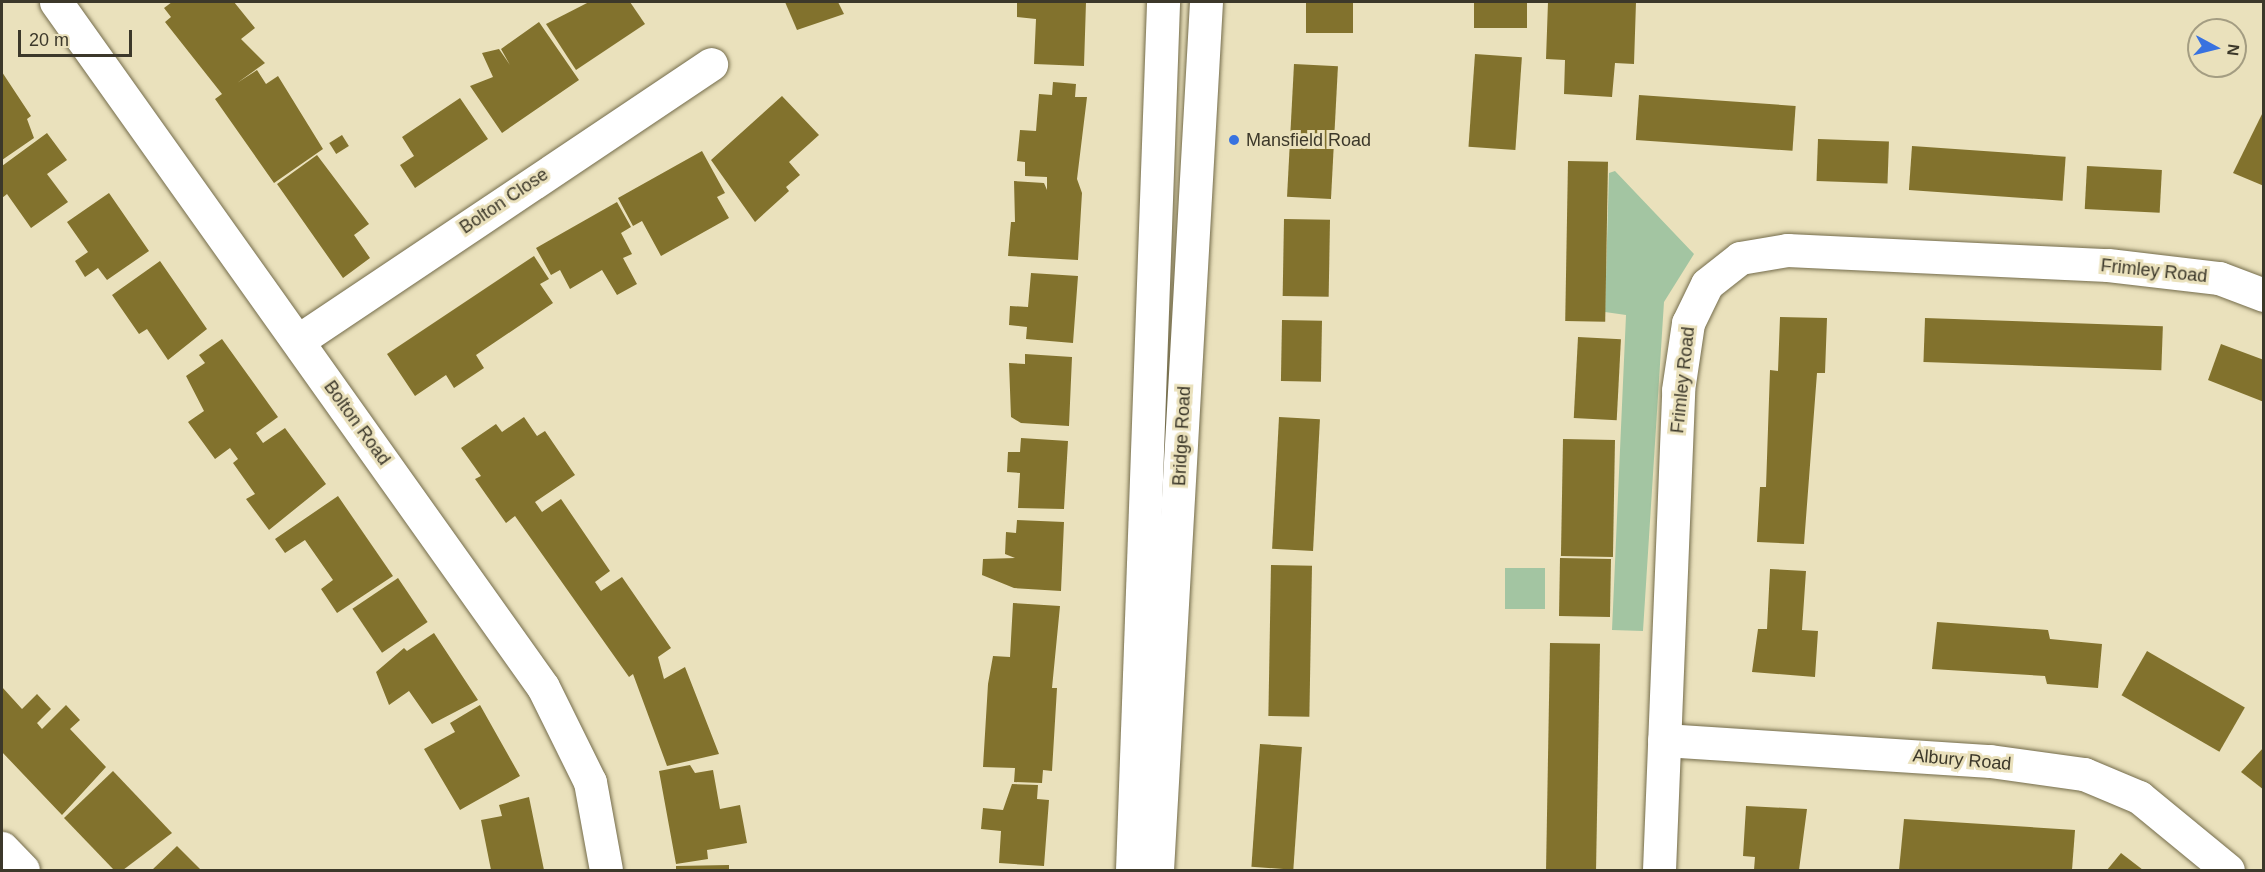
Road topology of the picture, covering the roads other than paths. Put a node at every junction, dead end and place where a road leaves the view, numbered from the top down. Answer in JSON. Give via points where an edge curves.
{"nodes":[{"id":1,"x":56,"y":2,"type":"edge"},
{"id":2,"x":1163,"y":2,"type":"edge"},
{"id":3,"x":1206,"y":2,"type":"edge"},
{"id":4,"x":711,"y":64,"type":"dead end"},
{"id":5,"x":2264,"y":295,"type":"edge"},
{"id":6,"x":298,"y":340,"type":"junction"},
{"id":7,"x":1664,"y":740,"type":"junction"},
{"id":8,"x":2,"y":848,"type":"edge"},
{"id":9,"x":23,"y":870,"type":"edge"},
{"id":10,"x":606,"y":870,"type":"edge"},
{"id":11,"x":1132,"y":870,"type":"edge"},
{"id":12,"x":1157,"y":870,"type":"edge"},
{"id":13,"x":1659,"y":870,"type":"edge"},
{"id":14,"x":2228,"y":870,"type":"edge"}],
"edges":[{"from":1,"to":6,"type":"street","name":"Bolton Road"},
{"from":2,"to":11,"type":"street","name":"Bridge Road"},
{"from":3,"to":12,"type":"street","name":"Bridge Road"},
{"from":4,"to":6,"type":"street","name":"Bolton Close"},
{"from":5,"to":7,"type":"street","name":"Frimley Road","via":[[2219,278],[2108,265],[1787,250],[1740,258],[1707,284],[1688,323],[1678,390]]},
{"from":6,"to":10,"type":"street","name":"Bolton Road","via":[[543,687],[590,782]]},
{"from":7,"to":13,"type":"street","name":"Frimley Road"},
{"from":7,"to":14,"type":"street","name":"Albury Road","via":[[1990,760],[2084,774],[2139,797]]},
{"from":8,"to":9,"type":"street"}]}
